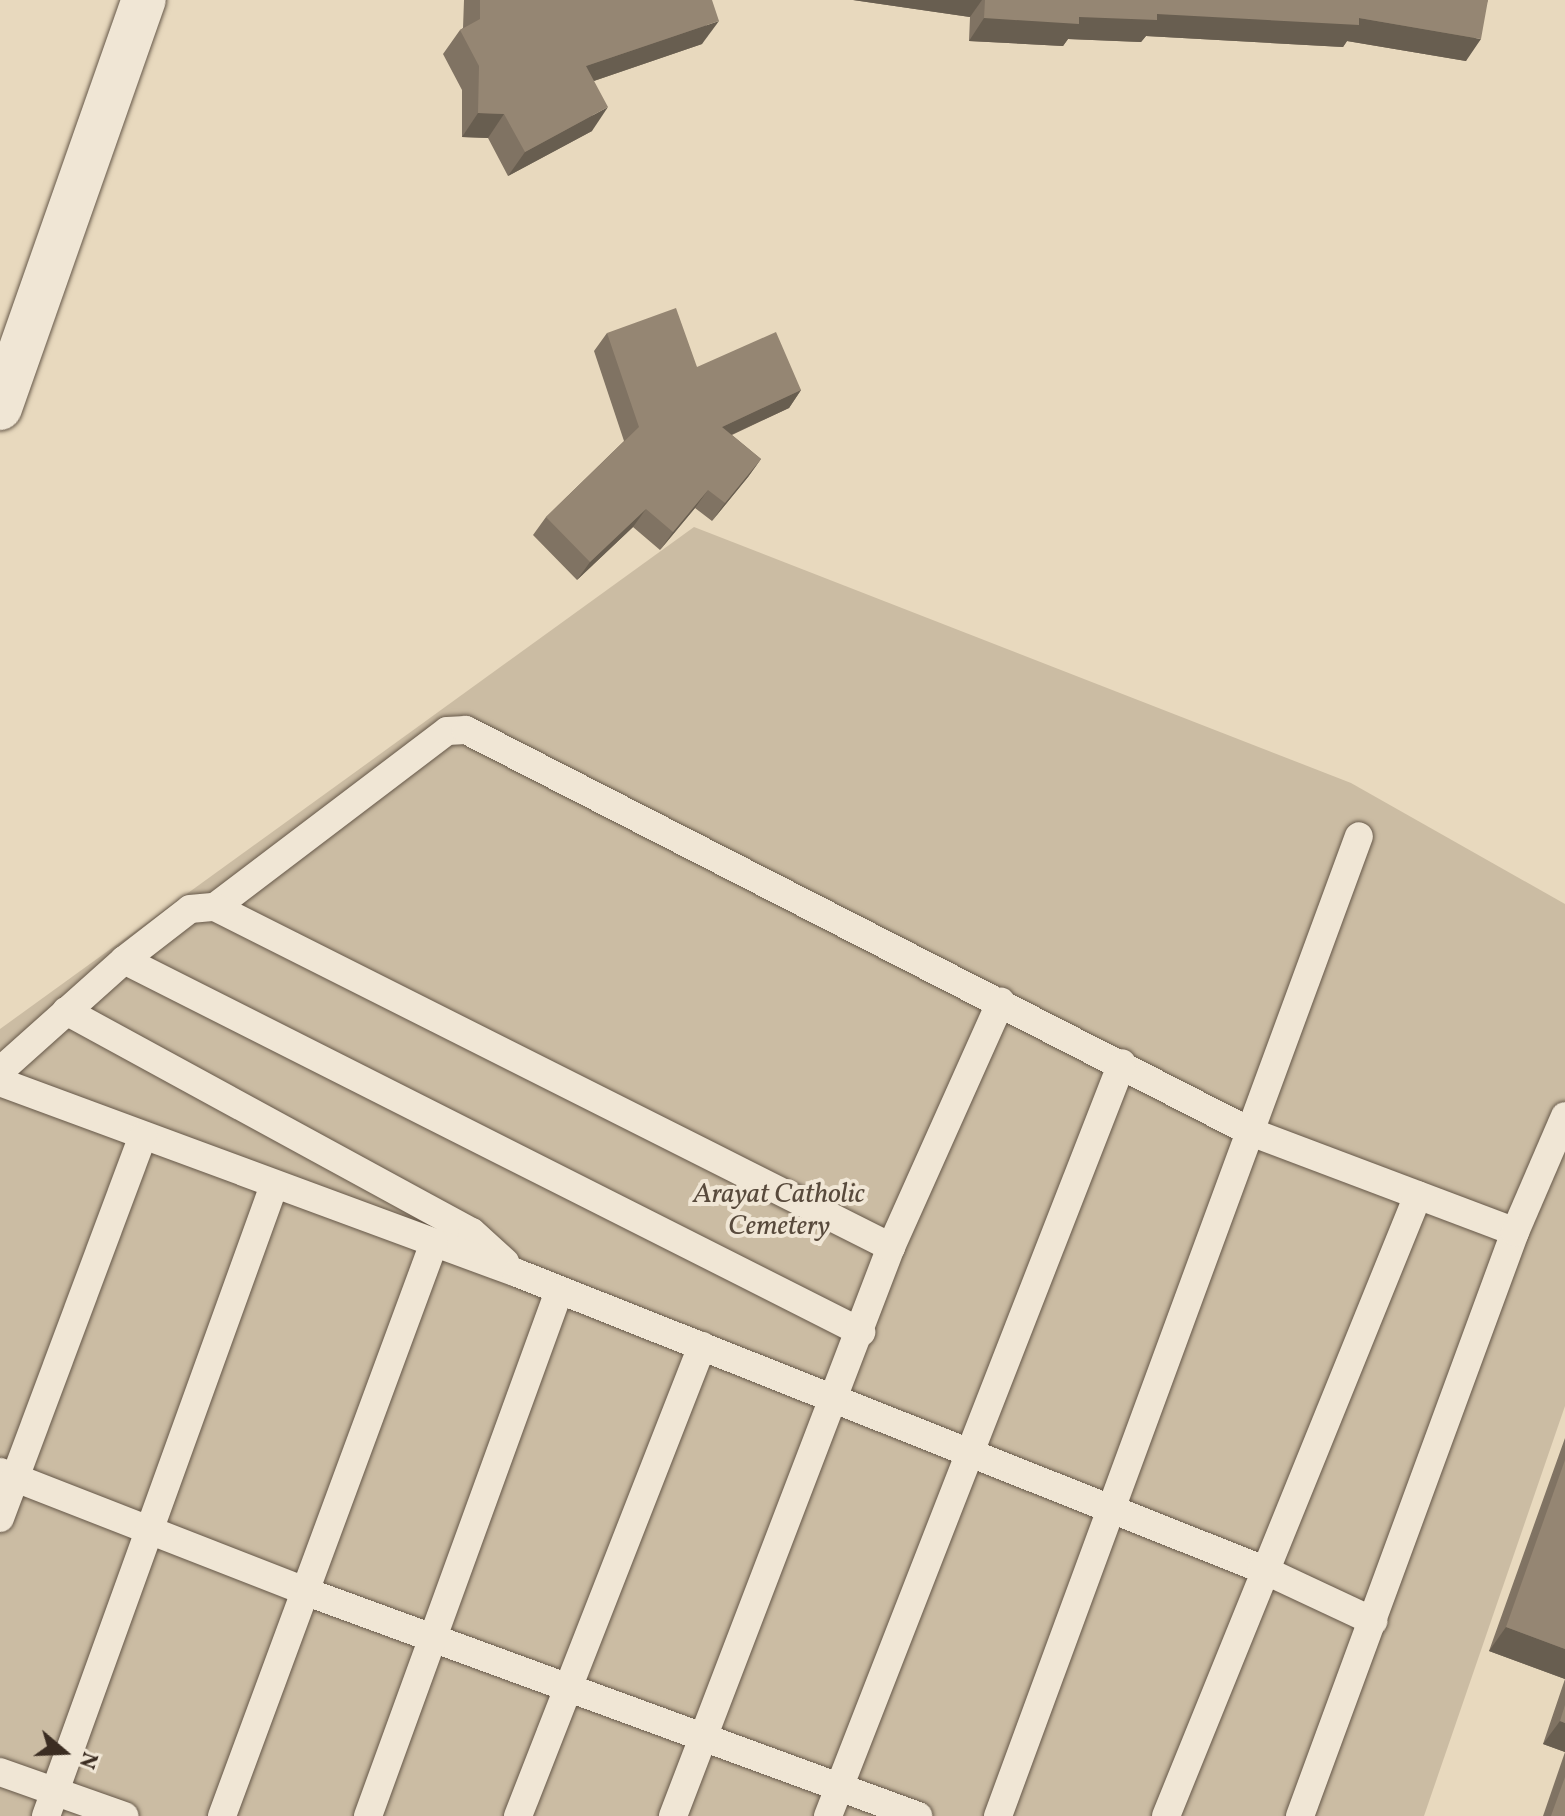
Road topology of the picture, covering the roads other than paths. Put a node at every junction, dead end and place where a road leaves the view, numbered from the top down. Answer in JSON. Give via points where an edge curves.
{"nodes":[{"id":1,"x":144,"y":0,"type":"edge"},
{"id":2,"x":0,"y":408,"type":"edge"},
{"id":3,"x":1359,"y":836,"type":"dead end"},
{"id":4,"x":215,"y":907,"type":"junction"},
{"id":5,"x":124,"y":960,"type":"junction"},
{"id":6,"x":1001,"y":1001,"type":"junction"},
{"id":7,"x":66,"y":1011,"type":"junction"},
{"id":8,"x":1122,"y":1063,"type":"junction"},
{"id":9,"x":0,"y":1071,"type":"edge"},
{"id":10,"x":0,"y":1082,"type":"edge"},
{"id":11,"x":1565,"y":1116,"type":"edge"},
{"id":12,"x":1251,"y":1132,"type":"junction"},
{"id":13,"x":143,"y":1136,"type":"junction"},
{"id":14,"x":274,"y":1185,"type":"junction"},
{"id":15,"x":1418,"y":1195,"type":"junction"},
{"id":16,"x":1515,"y":1232,"type":"junction"},
{"id":17,"x":434,"y":1243,"type":"junction"},
{"id":18,"x":891,"y":1247,"type":"junction"},
{"id":19,"x":517,"y":1273,"type":"junction"},
{"id":20,"x":559,"y":1291,"type":"junction"},
{"id":21,"x":861,"y":1332,"type":"junction"},
{"id":22,"x":702,"y":1346,"type":"junction"},
{"id":23,"x":836,"y":1400,"type":"junction"},
{"id":24,"x":967,"y":1453,"type":"junction"},
{"id":25,"x":7,"y":1475,"type":"edge"},
{"id":26,"x":1108,"y":1510,"type":"junction"},
{"id":27,"x":0,"y":1518,"type":"edge"},
{"id":28,"x":148,"y":1529,"type":"junction"},
{"id":29,"x":1262,"y":1569,"type":"junction"},
{"id":30,"x":307,"y":1592,"type":"junction"},
{"id":31,"x":1373,"y":1621,"type":"junction"},
{"id":32,"x":432,"y":1638,"type":"junction"},
{"id":33,"x":569,"y":1688,"type":"junction"},
{"id":34,"x":703,"y":1738,"type":"junction"},
{"id":35,"x":0,"y":1772,"type":"edge"},
{"id":36,"x":838,"y":1786,"type":"junction"},
{"id":37,"x":50,"y":1804,"type":"edge"},
{"id":38,"x":124,"y":1816,"type":"edge"},
{"id":39,"x":222,"y":1816,"type":"edge"},
{"id":40,"x":368,"y":1816,"type":"edge"},
{"id":41,"x":518,"y":1816,"type":"edge"},
{"id":42,"x":673,"y":1816,"type":"edge"},
{"id":43,"x":828,"y":1816,"type":"edge"},
{"id":44,"x":918,"y":1816,"type":"edge"},
{"id":45,"x":998,"y":1816,"type":"edge"},
{"id":46,"x":1166,"y":1816,"type":"edge"},
{"id":47,"x":1300,"y":1816,"type":"edge"}],
"edges":[{"from":1,"to":2,"type":"street"},
{"from":3,"to":12,"type":"lane"},
{"from":4,"to":5,"type":"lane","via":[[190,909]]},
{"from":4,"to":6,"type":"lane","via":[[447,731],[466,730]]},
{"from":4,"to":18,"type":"lane"},
{"from":5,"to":7,"type":"lane"},
{"from":5,"to":21,"type":"lane"},
{"from":6,"to":8,"type":"lane"},
{"from":6,"to":18,"type":"lane"},
{"from":7,"to":9,"type":"lane"},
{"from":7,"to":19,"type":"lane","via":[[472,1232]]},
{"from":8,"to":12,"type":"lane"},
{"from":8,"to":24,"type":"lane"},
{"from":10,"to":13,"type":"lane"},
{"from":11,"to":16,"type":"lane"},
{"from":12,"to":15,"type":"lane"},
{"from":12,"to":26,"type":"lane"},
{"from":13,"to":14,"type":"lane"},
{"from":13,"to":25,"type":"lane"},
{"from":14,"to":17,"type":"lane"},
{"from":14,"to":28,"type":"lane"},
{"from":15,"to":16,"type":"lane"},
{"from":15,"to":29,"type":"lane"},
{"from":16,"to":31,"type":"lane"},
{"from":17,"to":19,"type":"lane"},
{"from":17,"to":30,"type":"lane"},
{"from":18,"to":21,"type":"lane"},
{"from":19,"to":20,"type":"lane"},
{"from":20,"to":22,"type":"lane"},
{"from":20,"to":32,"type":"lane"},
{"from":21,"to":23,"type":"lane"},
{"from":22,"to":23,"type":"lane"},
{"from":22,"to":33,"type":"lane"},
{"from":23,"to":24,"type":"lane"},
{"from":23,"to":34,"type":"lane"},
{"from":24,"to":26,"type":"lane"},
{"from":24,"to":36,"type":"lane"},
{"from":25,"to":27,"type":"lane"},
{"from":25,"to":28,"type":"lane"},
{"from":26,"to":29,"type":"lane"},
{"from":26,"to":45,"type":"lane"},
{"from":28,"to":30,"type":"lane"},
{"from":28,"to":37,"type":"lane"},
{"from":29,"to":31,"type":"lane"},
{"from":29,"to":46,"type":"lane"},
{"from":30,"to":32,"type":"lane"},
{"from":30,"to":39,"type":"lane"},
{"from":31,"to":47,"type":"lane"},
{"from":32,"to":33,"type":"lane"},
{"from":32,"to":40,"type":"lane"},
{"from":33,"to":34,"type":"lane"},
{"from":33,"to":41,"type":"lane"},
{"from":34,"to":36,"type":"lane"},
{"from":34,"to":42,"type":"lane"},
{"from":35,"to":37,"type":"lane"},
{"from":36,"to":43,"type":"lane"},
{"from":36,"to":44,"type":"lane"},
{"from":37,"to":38,"type":"lane"}]}
